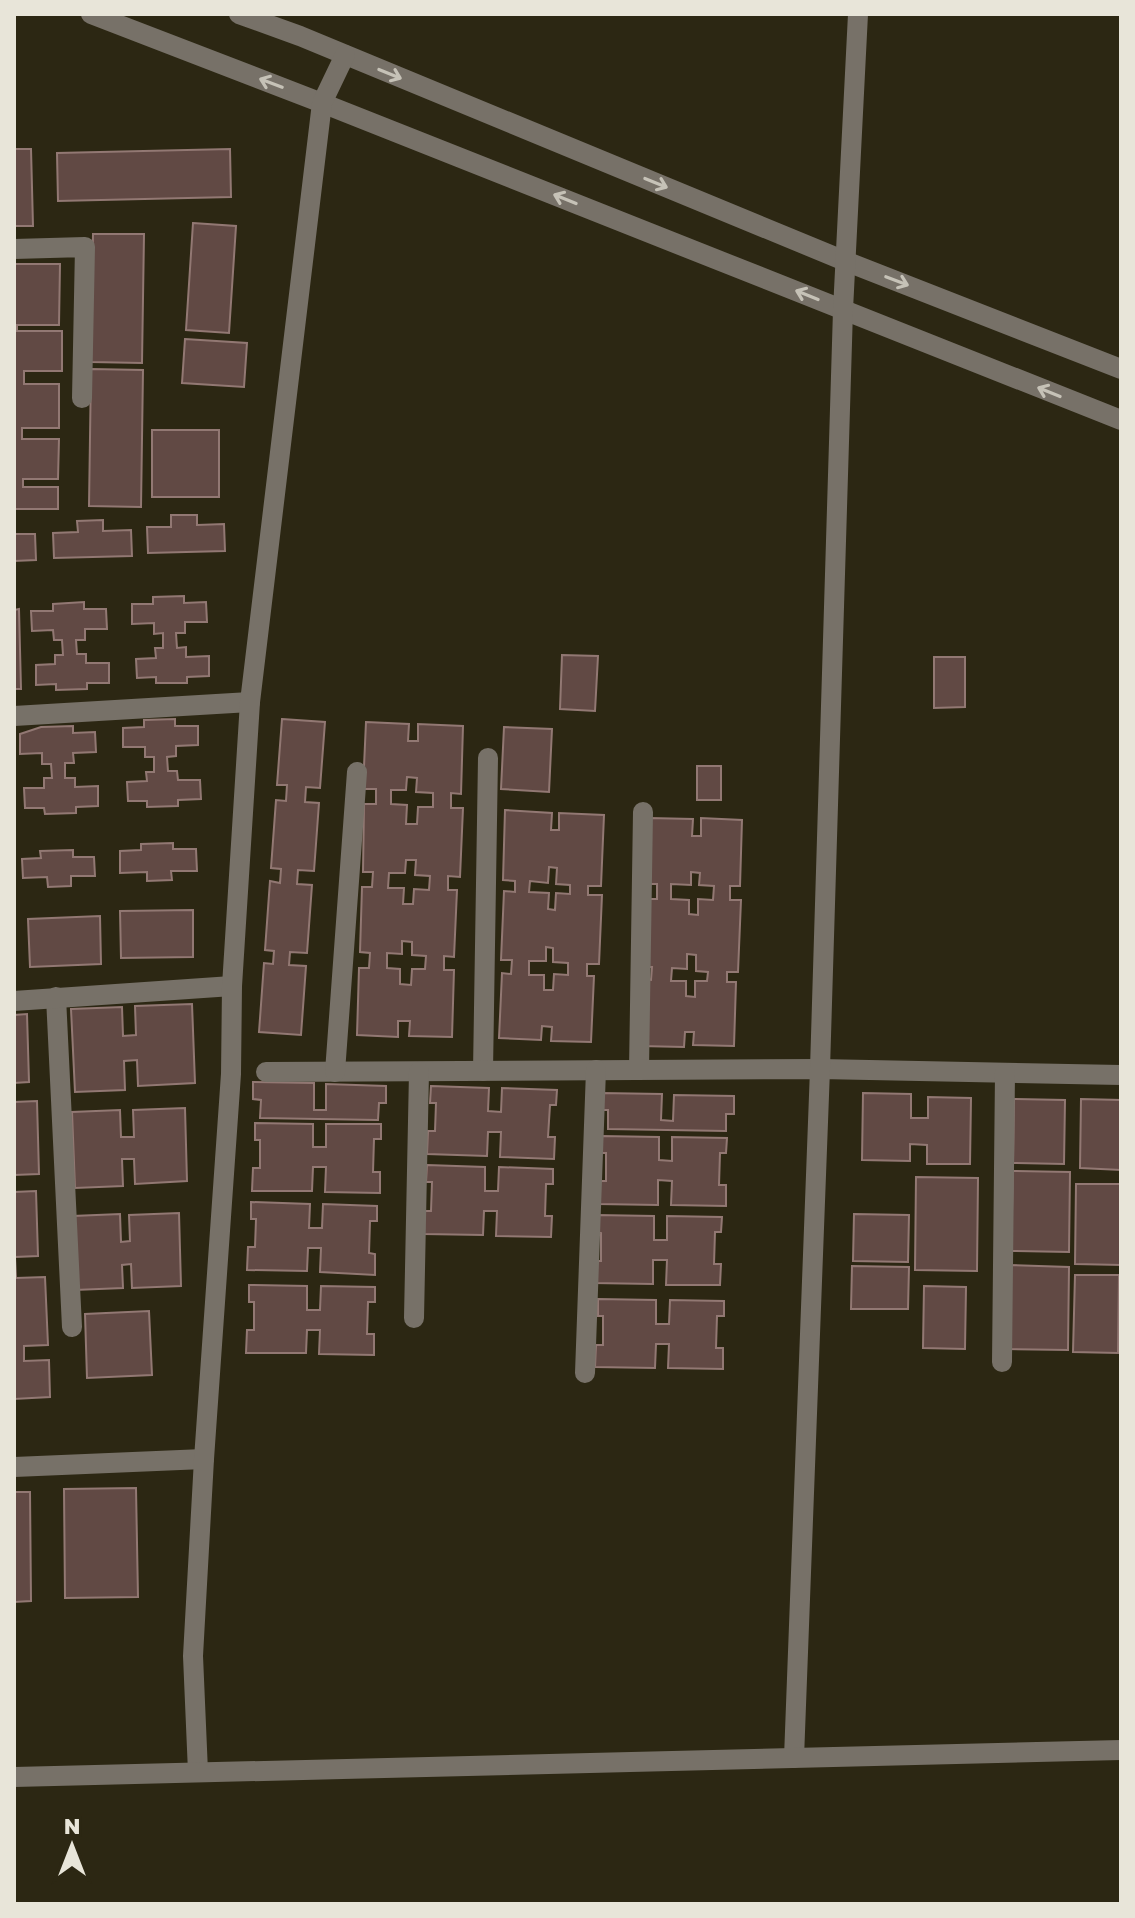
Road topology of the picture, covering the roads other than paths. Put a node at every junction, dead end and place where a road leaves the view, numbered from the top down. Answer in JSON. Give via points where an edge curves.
{"nodes":[{"id":1,"x":91,"y":14,"type":"edge"},
{"id":2,"x":239,"y":14,"type":"edge"},
{"id":3,"x":858,"y":14,"type":"edge"},
{"id":4,"x":345,"y":55,"type":"junction"},
{"id":5,"x":322,"y":103,"type":"junction"},
{"id":6,"x":14,"y":249,"type":"edge"},
{"id":7,"x":845,"y":261,"type":"junction"},
{"id":8,"x":843,"y":310,"type":"junction"},
{"id":9,"x":1121,"y":369,"type":"edge"},
{"id":10,"x":82,"y":398,"type":"dead end"},
{"id":11,"x":1121,"y":420,"type":"edge"},
{"id":12,"x":250,"y":702,"type":"junction"},
{"id":13,"x":14,"y":716,"type":"edge"},
{"id":14,"x":488,"y":758,"type":"dead end"},
{"id":15,"x":357,"y":772,"type":"dead end"},
{"id":16,"x":643,"y":812,"type":"dead end"},
{"id":17,"x":232,"y":986,"type":"junction"},
{"id":18,"x":56,"y":997,"type":"junction"},
{"id":19,"x":14,"y":1001,"type":"edge"},
{"id":20,"x":820,"y":1069,"type":"junction"},
{"id":21,"x":596,"y":1070,"type":"junction"},
{"id":22,"x":639,"y":1070,"type":"junction"},
{"id":23,"x":483,"y":1071,"type":"junction"},
{"id":24,"x":266,"y":1072,"type":"dead end"},
{"id":25,"x":335,"y":1072,"type":"junction"},
{"id":26,"x":419,"y":1072,"type":"junction"},
{"id":27,"x":1005,"y":1073,"type":"junction"},
{"id":28,"x":1121,"y":1075,"type":"edge"},
{"id":29,"x":414,"y":1318,"type":"dead end"},
{"id":30,"x":72,"y":1327,"type":"dead end"},
{"id":31,"x":1002,"y":1362,"type":"dead end"},
{"id":32,"x":585,"y":1373,"type":"dead end"},
{"id":33,"x":204,"y":1459,"type":"junction"},
{"id":34,"x":14,"y":1467,"type":"edge"},
{"id":35,"x":1121,"y":1750,"type":"edge"},
{"id":36,"x":794,"y":1758,"type":"junction"},
{"id":37,"x":198,"y":1772,"type":"junction"},
{"id":38,"x":14,"y":1777,"type":"edge"}],
"edges":[{"from":5,"to":1,"type":"street","one_way":true},
{"from":2,"to":4,"type":"street"},
{"from":3,"to":7,"type":"street"},
{"from":4,"to":5,"type":"street"},
{"from":4,"to":7,"type":"street","one_way":true},
{"from":8,"to":5,"type":"street","one_way":true},
{"from":5,"to":12,"type":"street"},
{"from":6,"to":10,"type":"street","via":[[85,247]]},
{"from":7,"to":8,"type":"street"},
{"from":7,"to":9,"type":"street","one_way":true},
{"from":11,"to":8,"type":"street","one_way":true},
{"from":8,"to":20,"type":"street"},
{"from":12,"to":13,"type":"street"},
{"from":12,"to":17,"type":"street"},
{"from":14,"to":23,"type":"street"},
{"from":15,"to":25,"type":"street"},
{"from":16,"to":22,"type":"street"},
{"from":17,"to":18,"type":"street"},
{"from":17,"to":33,"type":"street","via":[[231,1074]]},
{"from":18,"to":19,"type":"street"},
{"from":18,"to":30,"type":"street"},
{"from":20,"to":22,"type":"street"},
{"from":20,"to":27,"type":"street"},
{"from":20,"to":36,"type":"street"},
{"from":21,"to":22,"type":"street"},
{"from":21,"to":23,"type":"street"},
{"from":21,"to":32,"type":"street"},
{"from":23,"to":26,"type":"street"},
{"from":24,"to":25,"type":"street"},
{"from":25,"to":26,"type":"street"},
{"from":26,"to":29,"type":"street"},
{"from":27,"to":28,"type":"street"},
{"from":27,"to":31,"type":"street"},
{"from":33,"to":34,"type":"street"},
{"from":33,"to":37,"type":"street","via":[[193,1656]]},
{"from":35,"to":36,"type":"street"},
{"from":36,"to":37,"type":"street"},
{"from":37,"to":38,"type":"street"}]}
